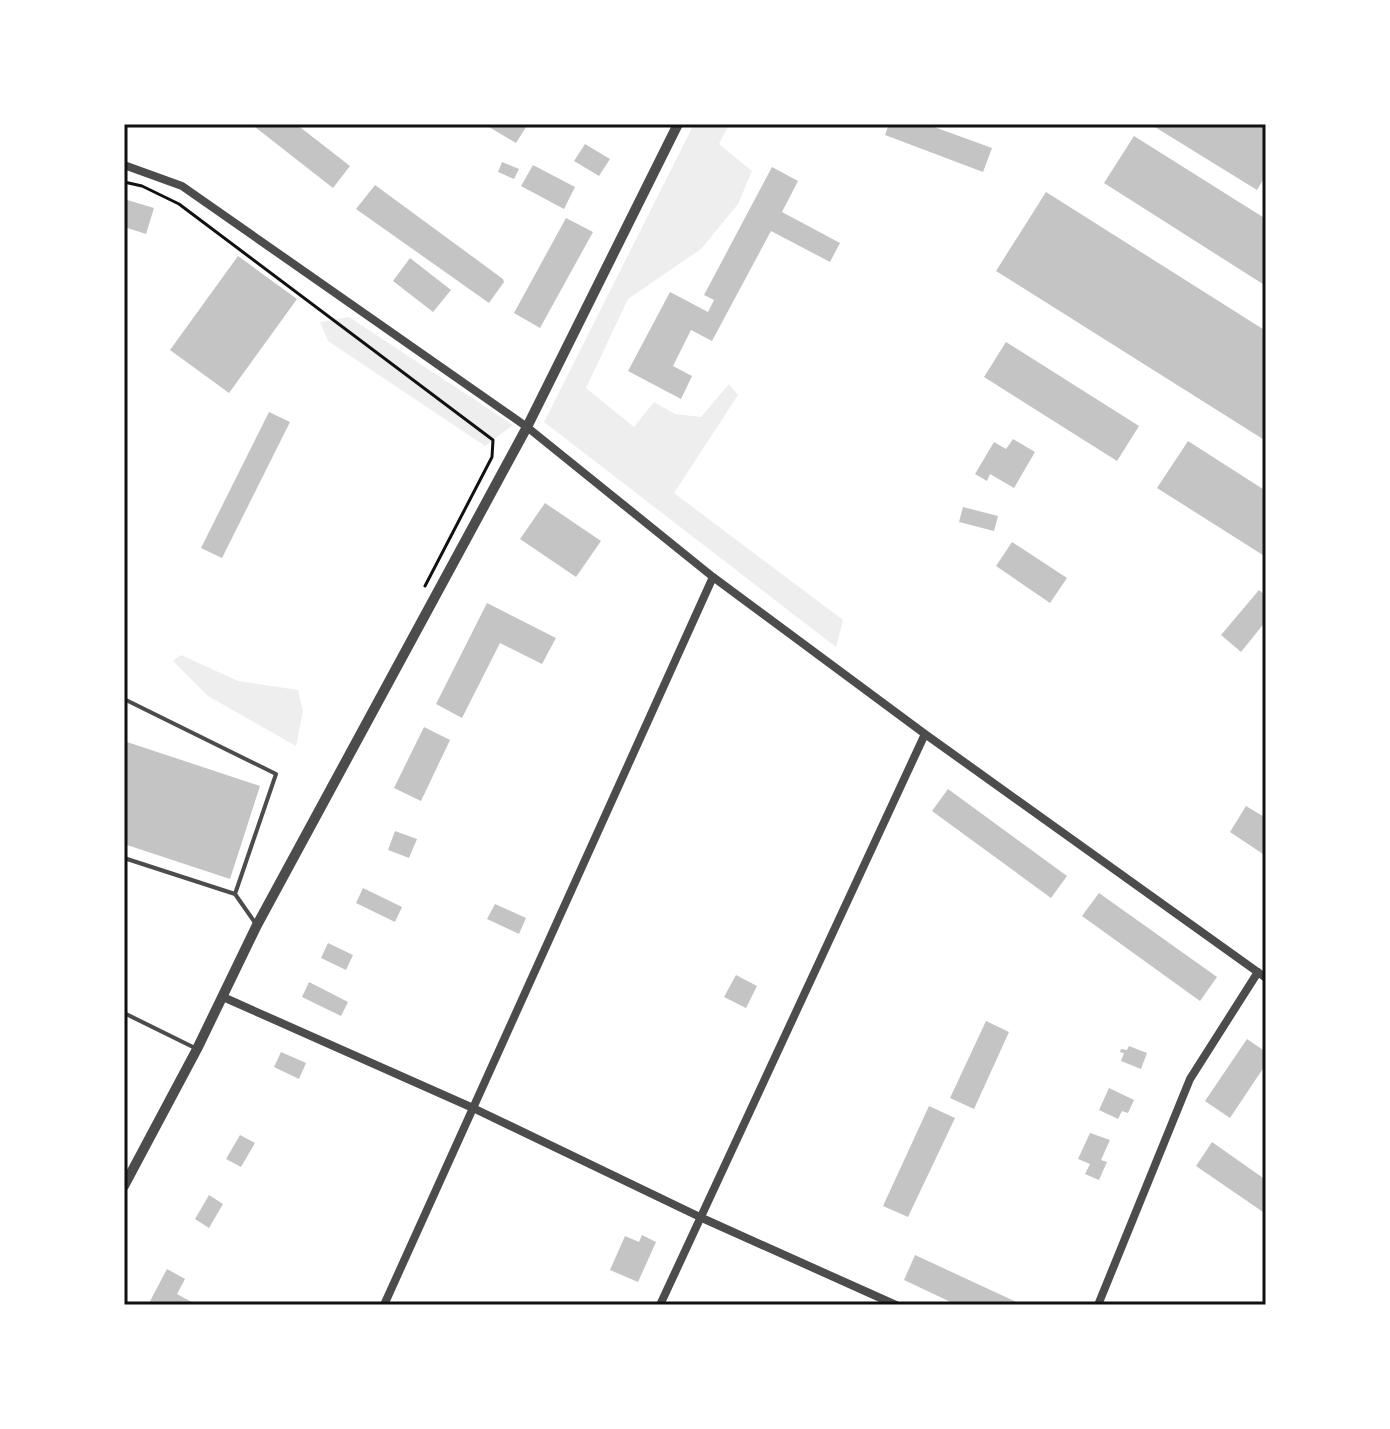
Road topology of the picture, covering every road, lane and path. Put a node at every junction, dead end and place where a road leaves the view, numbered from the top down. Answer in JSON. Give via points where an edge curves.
{"nodes":[{"id":1,"x":678,"y":124,"type":"edge"},
{"id":2,"x":124,"y":165,"type":"edge"},
{"id":3,"x":124,"y":182,"type":"edge"},
{"id":4,"x":527,"y":427,"type":"junction"},
{"id":5,"x":713,"y":577,"type":"junction"},
{"id":6,"x":420,"y":597,"type":"dead end"},
{"id":7,"x":124,"y":699,"type":"edge"},
{"id":8,"x":925,"y":734,"type":"junction"},
{"id":9,"x":124,"y":858,"type":"edge"},
{"id":10,"x":235,"y":894,"type":"junction"},
{"id":11,"x":257,"y":925,"type":"junction"},
{"id":12,"x":1262,"y":975,"type":"edge"},
{"id":13,"x":223,"y":997,"type":"junction"},
{"id":14,"x":124,"y":1013,"type":"edge"},
{"id":15,"x":197,"y":1049,"type":"junction"},
{"id":16,"x":473,"y":1108,"type":"junction"},
{"id":17,"x":124,"y":1186,"type":"edge"},
{"id":18,"x":702,"y":1218,"type":"junction"},
{"id":19,"x":384,"y":1305,"type":"edge"},
{"id":20,"x":660,"y":1305,"type":"edge"},
{"id":21,"x":896,"y":1305,"type":"edge"},
{"id":22,"x":1098,"y":1305,"type":"edge"}],
"edges":[{"from":1,"to":4,"type":"street"},
{"from":2,"to":4,"type":"street","via":[[182,186]]},
{"from":3,"to":6,"type":"path","via":[[179,204],[493,440],[492,457]]},
{"from":4,"to":5,"type":"street"},
{"from":4,"to":11,"type":"street"},
{"from":5,"to":8,"type":"street"},
{"from":5,"to":16,"type":"street"},
{"from":7,"to":10,"type":"lane","via":[[276,774]]},
{"from":8,"to":12,"type":"street"},
{"from":8,"to":18,"type":"street"},
{"from":9,"to":10,"type":"lane"},
{"from":10,"to":11,"type":"lane"},
{"from":11,"to":13,"type":"street"},
{"from":12,"to":22,"type":"street","via":[[1190,1079]]},
{"from":13,"to":15,"type":"street"},
{"from":13,"to":16,"type":"street"},
{"from":14,"to":15,"type":"lane"},
{"from":15,"to":17,"type":"street"},
{"from":16,"to":18,"type":"street"},
{"from":16,"to":19,"type":"street"},
{"from":18,"to":20,"type":"street"},
{"from":18,"to":21,"type":"street"}]}
